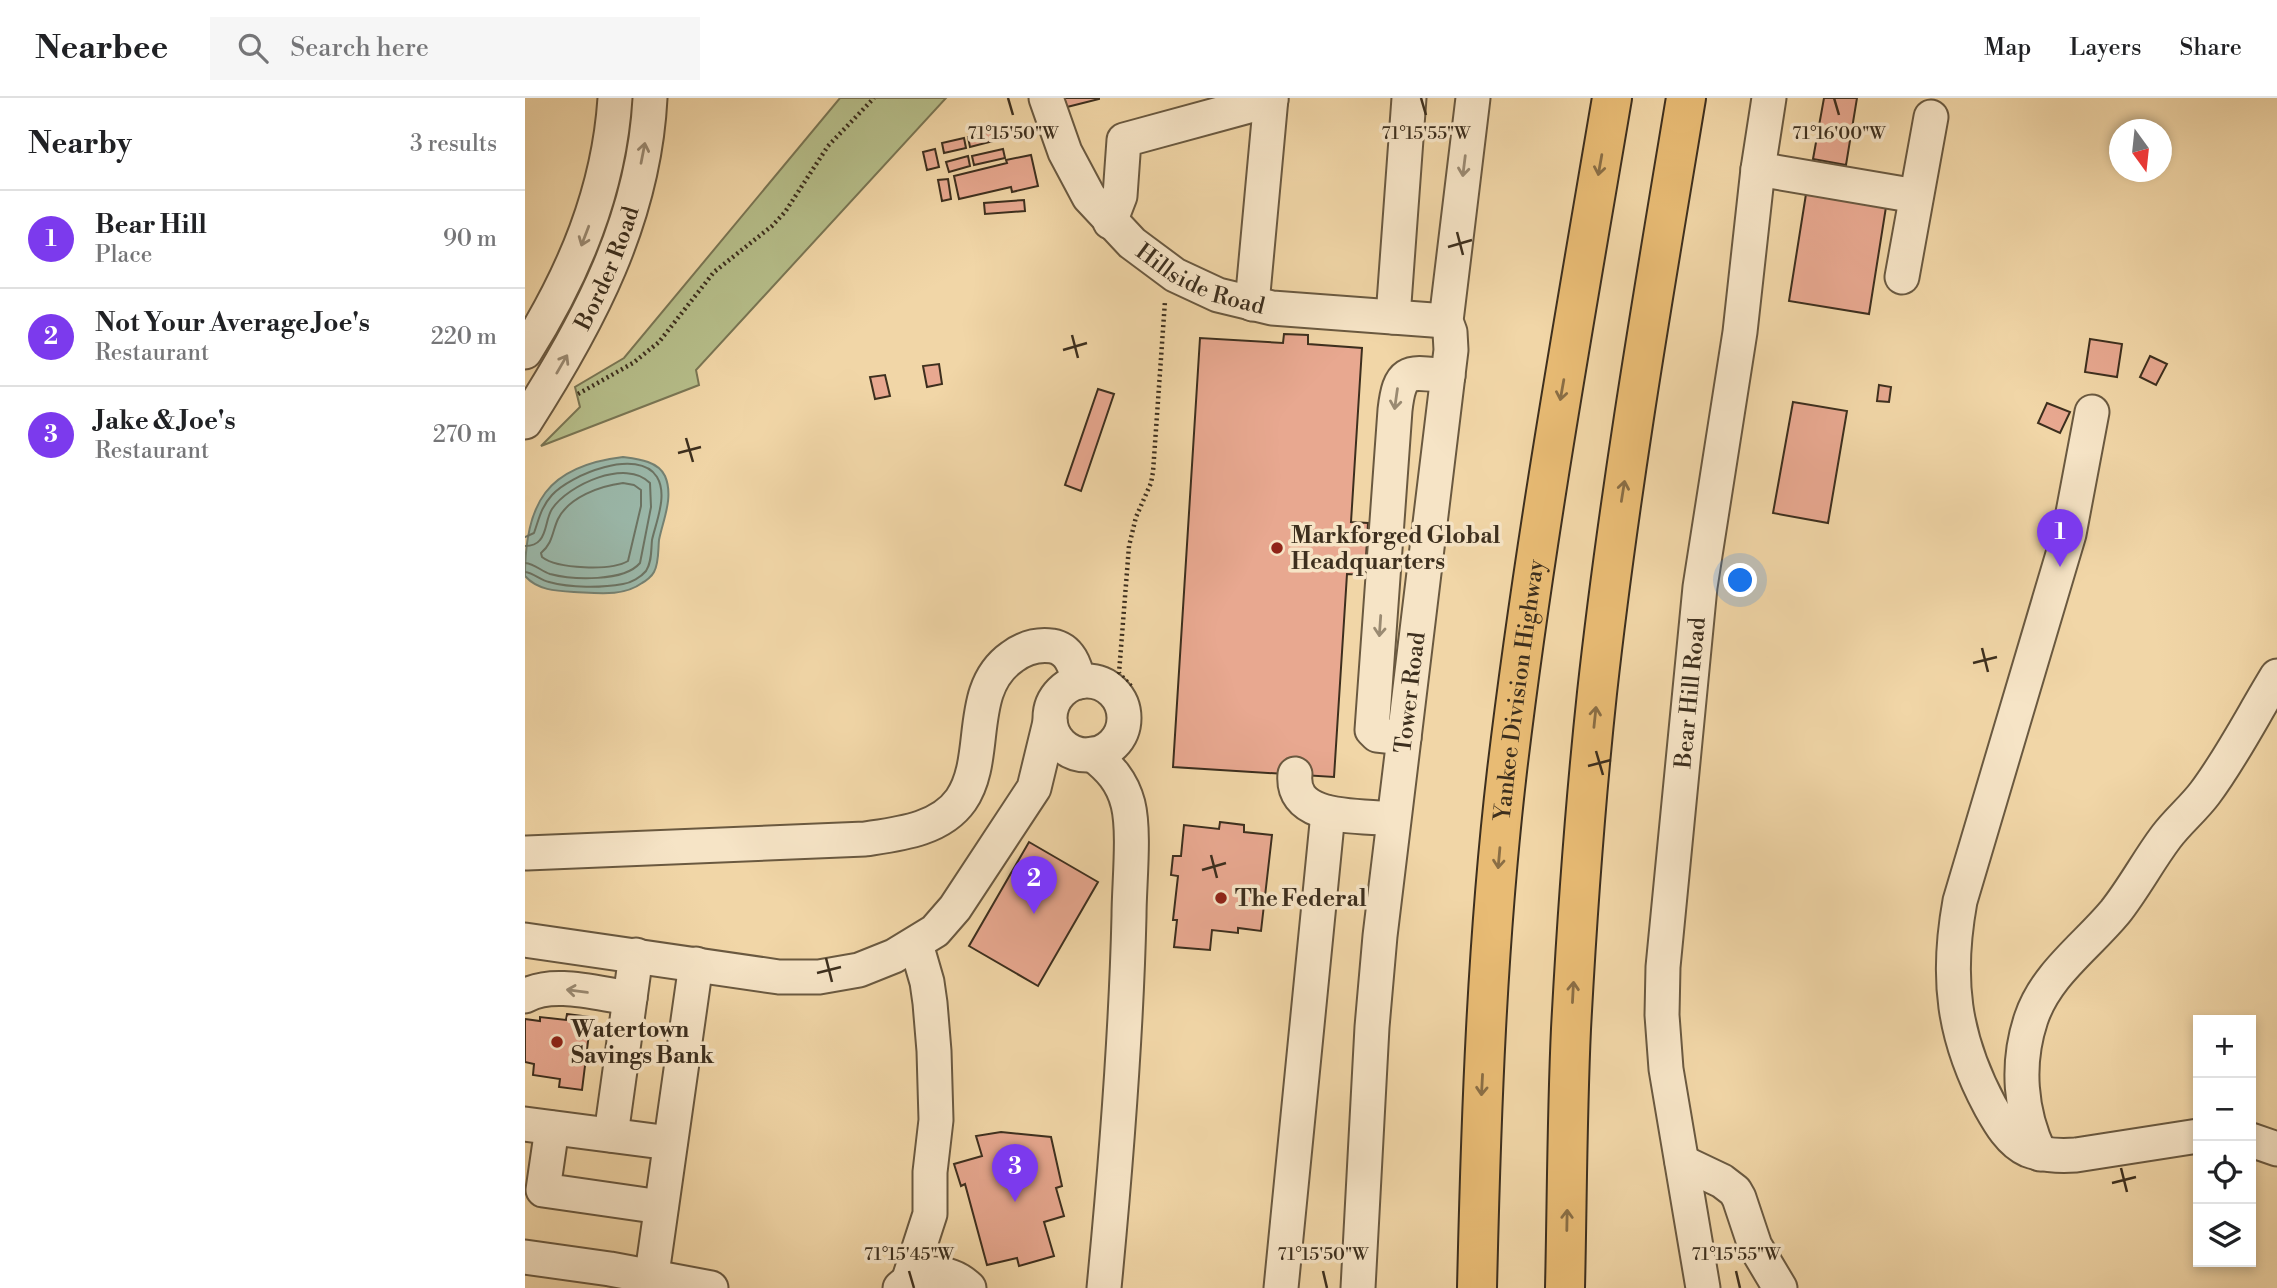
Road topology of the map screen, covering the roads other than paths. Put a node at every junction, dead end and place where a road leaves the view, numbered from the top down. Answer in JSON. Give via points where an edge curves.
{"nodes":[{"id":1,"x":615,"y":98,"type":"edge"},
{"id":2,"x":650,"y":98,"type":"edge"},
{"id":3,"x":1046,"y":98,"type":"edge"},
{"id":4,"x":1409,"y":98,"type":"edge"},
{"id":5,"x":1473,"y":98,"type":"edge"},
{"id":6,"x":1612,"y":98,"type":"edge"},
{"id":7,"x":1686,"y":98,"type":"edge"},
{"id":8,"x":1769,"y":98,"type":"edge"},
{"id":9,"x":1271,"y":99,"type":"edge"},
{"id":10,"x":1931,"y":117,"type":"dead end"},
{"id":11,"x":1758,"y":169,"type":"junction"},
{"id":12,"x":1916,"y":196,"type":"junction"},
{"id":13,"x":1110,"y":222,"type":"junction"},
{"id":14,"x":1902,"y":277,"type":"dead end"},
{"id":15,"x":1252,"y":304,"type":"junction"},
{"id":16,"x":1393,"y":317,"type":"junction"},
{"id":17,"x":1445,"y":321,"type":"junction"},
{"id":18,"x":525,"y":352,"type":"edge"},
{"id":19,"x":1448,"y":376,"type":"junction"},
{"id":20,"x":2092,"y":412,"type":"dead end"},
{"id":21,"x":525,"y":422,"type":"edge"},
{"id":22,"x":2277,"y":676,"type":"edge"},
{"id":23,"x":1079,"y":682,"type":"junction"},
{"id":24,"x":1124,"y":721,"type":"junction"},
{"id":25,"x":1050,"y":722,"type":"junction"},
{"id":26,"x":1403,"y":738,"type":"junction"},
{"id":27,"x":1087,"y":754,"type":"junction"},
{"id":28,"x":1295,"y":774,"type":"dead end"},
{"id":29,"x":1034,"y":788,"type":"junction"},
{"id":30,"x":1123,"y":788,"type":"junction"},
{"id":31,"x":1328,"y":813,"type":"junction"},
{"id":32,"x":1393,"y":819,"type":"junction"},
{"id":33,"x":527,"y":853,"type":"dead end"},
{"id":34,"x":525,"y":940,"type":"edge"},
{"id":35,"x":916,"y":944,"type":"junction"},
{"id":36,"x":636,"y":955,"type":"junction"},
{"id":37,"x":695,"y":964,"type":"junction"},
{"id":38,"x":525,"y":996,"type":"edge"},
{"id":39,"x":630,"y":998,"type":"junction"},
{"id":40,"x":538,"y":1126,"type":"edge"},
{"id":41,"x":611,"y":1135,"type":"junction"},
{"id":42,"x":2193,"y":1137,"type":"edge"},
{"id":43,"x":2254,"y":1141,"type":"edge"},
{"id":44,"x":670,"y":1143,"type":"junction"},
{"id":45,"x":2277,"y":1149,"type":"edge"},
{"id":46,"x":2040,"y":1154,"type":"junction"},
{"id":47,"x":1682,"y":1163,"type":"junction"},
{"id":48,"x":534,"y":1199,"type":"edge"},
{"id":49,"x":661,"y":1207,"type":"junction"},
{"id":50,"x":930,"y":1214,"type":"junction"},
{"id":51,"x":525,"y":1257,"type":"edge"},
{"id":52,"x":651,"y":1283,"type":"edge"},
{"id":53,"x":904,"y":1285,"type":"edge"},
{"id":54,"x":965,"y":1285,"type":"edge"},
{"id":55,"x":711,"y":1288,"type":"edge"},
{"id":56,"x":1104,"y":1288,"type":"edge"},
{"id":57,"x":1281,"y":1288,"type":"edge"},
{"id":58,"x":1358,"y":1288,"type":"edge"},
{"id":59,"x":1477,"y":1288,"type":"edge"},
{"id":60,"x":1565,"y":1288,"type":"edge"},
{"id":61,"x":1703,"y":1288,"type":"edge"},
{"id":62,"x":1780,"y":1288,"type":"edge"}],
"edges":[{"from":1,"to":18,"type":"street","name":"Border Road","one_way":true,"via":[[599,197],[564,283]]},
{"from":21,"to":2,"type":"street","name":"Border Road","one_way":true,"via":[[588,317],[617,250],[634,198]]},
{"from":3,"to":13,"type":"street","name":"Hillside Road","via":[[1072,169]]},
{"from":4,"to":16,"type":"street"},
{"from":5,"to":17,"type":"street","name":"Tower Road","one_way":true},
{"from":6,"to":59,"type":"highway","name":"Yankee Division Highway","one_way":true,"via":[[1545,493],[1507,772],[1486,1023]]},
{"from":60,"to":7,"type":"highway","one_way":true,"via":[[1571,1032],[1597,693],[1641,366]]},
{"from":8,"to":11,"type":"street","name":"Bear Hill Road"},
{"from":9,"to":13,"type":"street","via":[[1124,140],[1120,196]]},
{"from":9,"to":15,"type":"street"},
{"from":10,"to":12,"type":"street"},
{"from":11,"to":12,"type":"street"},
{"from":11,"to":47,"type":"street","name":"Bear Hill Road","via":[[1740,332],[1700,586],[1664,949],[1662,1029]]},
{"from":12,"to":14,"type":"street"},
{"from":13,"to":15,"type":"street","name":"Hillside Road","via":[[1175,275],[1218,295]]},
{"from":15,"to":16,"type":"street","name":"Hillside Road"},
{"from":16,"to":17,"type":"street","name":"Hillside Road"},
{"from":17,"to":19,"type":"street","name":"Tower Road","via":[[1451,339]]},
{"from":19,"to":26,"type":"street","name":"Tower Road"},
{"from":19,"to":26,"type":"street","one_way":true,"via":[[1420,373],[1407,376],[1398,385],[1372,730],[1377,735]]},
{"from":20,"to":46,"type":"street","via":[[2069,534],[1960,901],[1954,941],[1956,1003],[1969,1062],[2009,1135]]},
{"from":22,"to":46,"type":"street","via":[[2206,792],[2167,836],[2115,912],[2065,964],[2040,998],[2026,1040],[2022,1086]]},
{"from":23,"to":24,"type":"street","via":[[1095,682],[1110,689],[1121,704]]},
{"from":23,"to":25,"type":"street","via":[[1057,696]]},
{"from":23,"to":33,"type":"street","via":[[1071,659],[1056,647],[1033,646],[998,669],[985,699],[972,769],[961,800],[934,823],[917,829],[865,839]]},
{"from":24,"to":27,"type":"street","via":[[1113,744]]},
{"from":24,"to":30,"type":"street","via":[[1128,750]]},
{"from":25,"to":27,"type":"street","via":[[1064,747]]},
{"from":25,"to":29,"type":"street"},
{"from":26,"to":32,"type":"street","name":"Tower Road"},
{"from":27,"to":29,"type":"street"},
{"from":27,"to":30,"type":"street","via":[[1112,769]]},
{"from":28,"to":31,"type":"street","via":[[1294,789],[1301,800]]},
{"from":29,"to":35,"type":"street","via":[[955,908]]},
{"from":30,"to":56,"type":"street","via":[[1131,822],[1128,965]]},
{"from":31,"to":32,"type":"street"},
{"from":31,"to":57,"type":"street"},
{"from":32,"to":58,"type":"street","name":"Tower Road","via":[[1372,1027]]},
{"from":34,"to":36,"type":"street"},
{"from":35,"to":37,"type":"street","via":[[869,967],[819,977],[779,977]]},
{"from":35,"to":50,"type":"street","via":[[927,982],[934,1051],[936,1120]]},
{"from":36,"to":37,"type":"street"},
{"from":36,"to":39,"type":"street"},
{"from":37,"to":44,"type":"street"},
{"from":39,"to":38,"type":"street","one_way":true,"via":[[552,987]]},
{"from":39,"to":41,"type":"street"},
{"from":40,"to":41,"type":"street"},
{"from":40,"to":48,"type":"street"},
{"from":41,"to":44,"type":"street"},
{"from":42,"to":46,"type":"street","via":[[2076,1155]]},
{"from":43,"to":45,"type":"street"},
{"from":44,"to":49,"type":"street"},
{"from":47,"to":61,"type":"street","name":"Bear Hill Road"},
{"from":47,"to":62,"type":"street","via":[[1735,1191],[1755,1246]]},
{"from":48,"to":49,"type":"street"},
{"from":49,"to":52,"type":"street"},
{"from":50,"to":53,"type":"street"},
{"from":50,"to":54,"type":"street"},
{"from":51,"to":52,"type":"street"},
{"from":52,"to":55,"type":"street"},
{"from":53,"to":54,"type":"street","via":[[917,1276],[934,1273],[950,1275]]}]}
